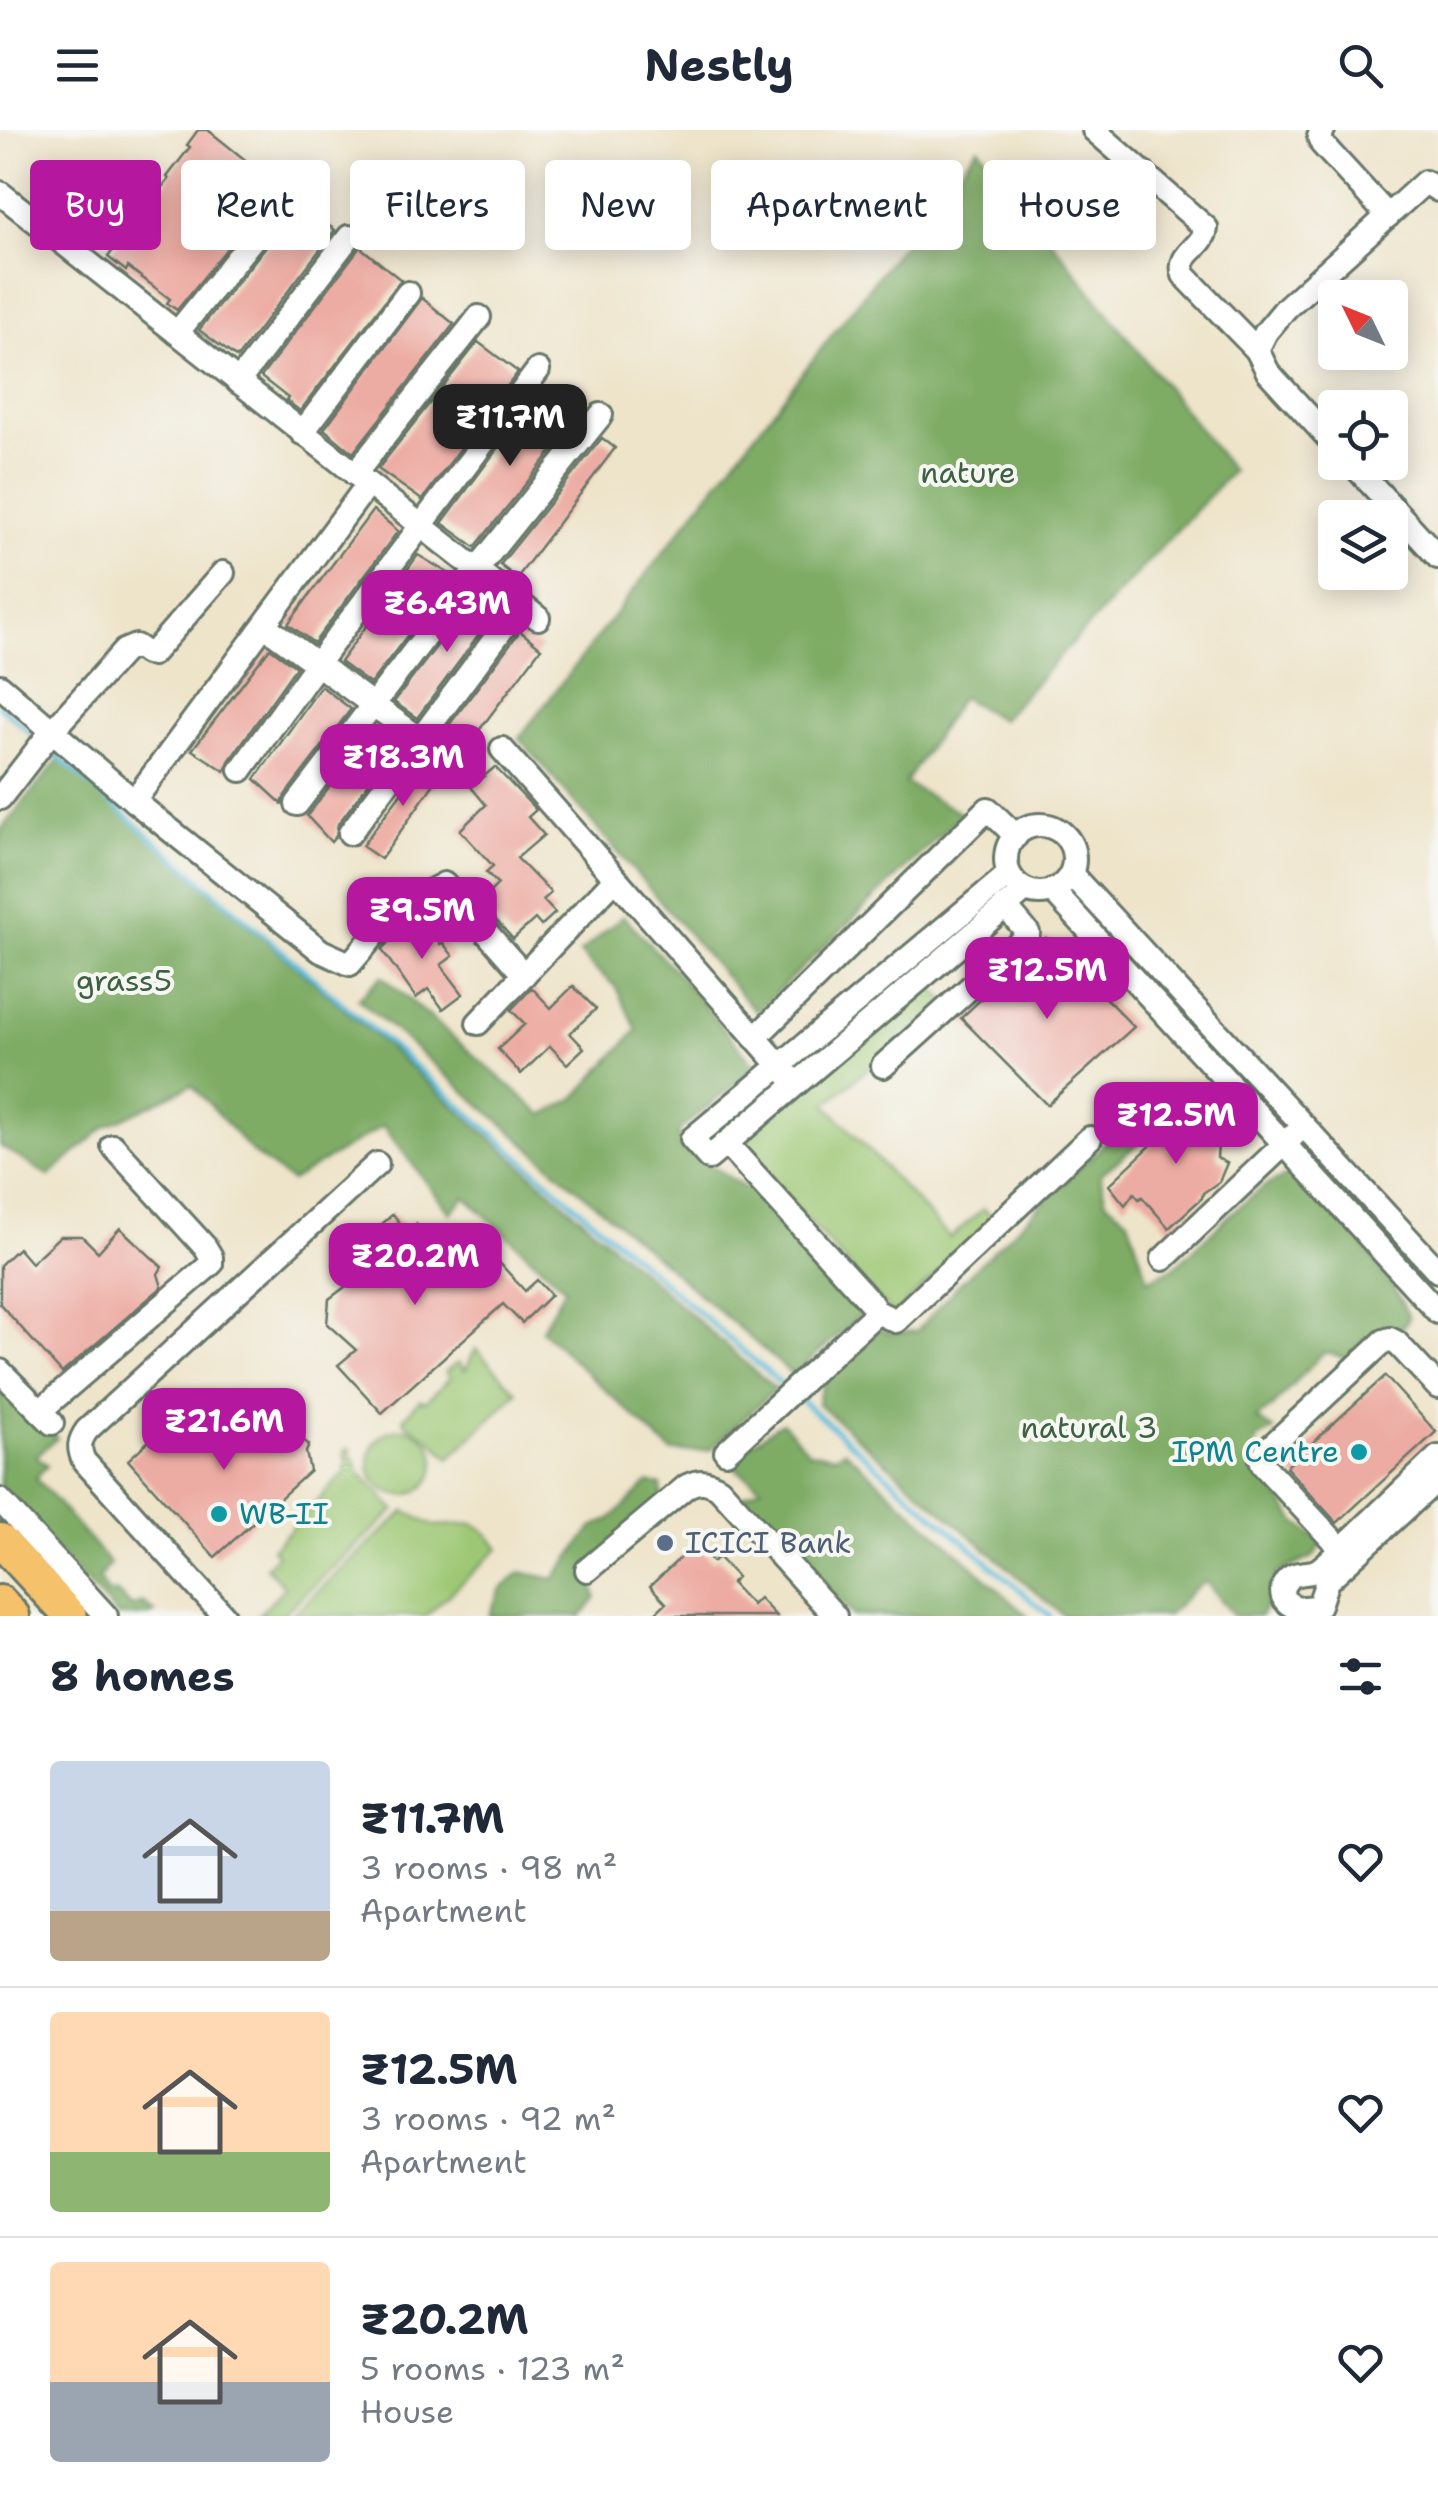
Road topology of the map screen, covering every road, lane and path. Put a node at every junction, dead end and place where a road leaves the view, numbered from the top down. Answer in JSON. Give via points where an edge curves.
{"nodes":[{"id":1,"x":1094,"y":130,"type":"edge"},
{"id":2,"x":1323,"y":130,"type":"edge"},
{"id":3,"x":1438,"y":190,"type":"edge"},
{"id":4,"x":0,"y":193,"type":"edge"},
{"id":5,"x":1388,"y":216,"type":"junction"},
{"id":6,"x":349,"y":237,"type":"dead end"},
{"id":7,"x":244,"y":250,"type":"edge"},
{"id":8,"x":408,"y":293,"type":"dead end"},
{"id":9,"x":479,"y":317,"type":"dead end"},
{"id":10,"x":177,"y":334,"type":"junction"},
{"id":11,"x":1257,"y":350,"type":"junction"},
{"id":12,"x":538,"y":370,"type":"dead end"},
{"id":13,"x":238,"y":382,"type":"junction"},
{"id":14,"x":601,"y":415,"type":"dead end"},
{"id":15,"x":1318,"y":426,"type":"edge"},
{"id":16,"x":302,"y":433,"type":"junction"},
{"id":17,"x":361,"y":479,"type":"junction"},
{"id":18,"x":1367,"y":480,"type":"edge"},
{"id":19,"x":423,"y":525,"type":"junction"},
{"id":20,"x":1438,"y":557,"type":"edge"},
{"id":21,"x":477,"y":569,"type":"junction"},
{"id":22,"x":222,"y":573,"type":"dead end"},
{"id":23,"x":265,"y":626,"type":"junction"},
{"id":24,"x":317,"y":664,"type":"junction"},
{"id":25,"x":0,"y":686,"type":"edge"},
{"id":26,"x":372,"y":706,"type":"junction"},
{"id":27,"x":52,"y":732,"type":"junction"},
{"id":28,"x":420,"y":739,"type":"junction"},
{"id":29,"x":502,"y":749,"type":"dead end"},
{"id":30,"x":240,"y":770,"type":"dead end"},
{"id":31,"x":0,"y":798,"type":"edge"},
{"id":32,"x":134,"y":801,"type":"junction"},
{"id":33,"x":296,"y":804,"type":"dead end"},
{"id":34,"x":350,"y":832,"type":"dead end"},
{"id":35,"x":1016,"y":836,"type":"junction"},
{"id":36,"x":1071,"y":874,"type":"junction"},
{"id":37,"x":614,"y":878,"type":"junction"},
{"id":38,"x":1017,"y":882,"type":"junction"},
{"id":39,"x":1052,"y":890,"type":"junction"},
{"id":40,"x":1006,"y":906,"type":"junction"},
{"id":41,"x":929,"y":971,"type":"junction"},
{"id":42,"x":524,"y":975,"type":"junction"},
{"id":43,"x":957,"y":1000,"type":"junction"},
{"id":44,"x":478,"y":1024,"type":"dead end"},
{"id":45,"x":755,"y":1038,"type":"junction"},
{"id":46,"x":779,"y":1066,"type":"junction"},
{"id":47,"x":883,"y":1066,"type":"dead end"},
{"id":48,"x":796,"y":1084,"type":"junction"},
{"id":49,"x":1304,"y":1126,"type":"junction"},
{"id":50,"x":1090,"y":1138,"type":"dead end"},
{"id":51,"x":726,"y":1143,"type":"junction"},
{"id":52,"x":1285,"y":1144,"type":"junction"},
{"id":53,"x":113,"y":1146,"type":"dead end"},
{"id":54,"x":377,"y":1164,"type":"dead end"},
{"id":55,"x":1163,"y":1259,"type":"dead end"},
{"id":56,"x":1438,"y":1271,"type":"edge"},
{"id":57,"x":875,"y":1311,"type":"junction"},
{"id":58,"x":1438,"y":1312,"type":"edge"},
{"id":59,"x":0,"y":1371,"type":"edge"},
{"id":60,"x":1438,"y":1386,"type":"edge"},
{"id":61,"x":726,"y":1452,"type":"dead end"},
{"id":62,"x":1438,"y":1458,"type":"edge"},
{"id":63,"x":1438,"y":1479,"type":"edge"},
{"id":64,"x":0,"y":1500,"type":"edge"},
{"id":65,"x":0,"y":1540,"type":"edge"},
{"id":66,"x":1341,"y":1549,"type":"junction"},
{"id":67,"x":587,"y":1570,"type":"dead end"},
{"id":68,"x":0,"y":1602,"type":"edge"},
{"id":69,"x":211,"y":1611,"type":"edge"},
{"id":70,"x":1286,"y":1612,"type":"edge"},
{"id":71,"x":13,"y":1616,"type":"edge"},
{"id":72,"x":70,"y":1616,"type":"edge"},
{"id":73,"x":106,"y":1616,"type":"edge"},
{"id":74,"x":835,"y":1616,"type":"edge"}],
"edges":[{"from":1,"to":11,"type":"street","via":[[1206,228],[1181,269]]},
{"from":2,"to":5,"type":"street","via":[[1322,144]]},
{"from":3,"to":5,"type":"street","via":[[1425,182]]},
{"from":4,"to":10,"type":"street"},
{"from":5,"to":11,"type":"street","via":[[1286,308]]},
{"from":6,"to":13,"type":"street"},
{"from":7,"to":10,"type":"street"},
{"from":8,"to":16,"type":"street"},
{"from":9,"to":17,"type":"street"},
{"from":10,"to":13,"type":"street"},
{"from":11,"to":15,"type":"street","via":[[1268,372]]},
{"from":12,"to":19,"type":"street"},
{"from":13,"to":16,"type":"street"},
{"from":14,"to":21,"type":"street"},
{"from":16,"to":17,"type":"street"},
{"from":17,"to":19,"type":"street"},
{"from":17,"to":23,"type":"street"},
{"from":18,"to":20,"type":"street"},
{"from":19,"to":21,"type":"street"},
{"from":19,"to":24,"type":"street"},
{"from":21,"to":26,"type":"street"},
{"from":21,"to":28,"type":"street","via":[[530,611]]},
{"from":22,"to":27,"type":"street","via":[[152,654],[136,646],[124,651]]},
{"from":23,"to":24,"type":"street"},
{"from":23,"to":32,"type":"street"},
{"from":24,"to":26,"type":"street"},
{"from":24,"to":30,"type":"street"},
{"from":25,"to":27,"type":"street"},
{"from":26,"to":28,"type":"street"},
{"from":26,"to":33,"type":"street"},
{"from":27,"to":31,"type":"street"},
{"from":27,"to":32,"type":"street"},
{"from":28,"to":34,"type":"street"},
{"from":29,"to":37,"type":"street"},
{"from":32,"to":42,"type":"street","via":[[320,951],[350,964],[405,898],[444,884]]},
{"from":35,"to":36,"type":"street","via":[[1031,826],[1054,827],[1071,842]]},
{"from":35,"to":38,"type":"street","via":[[1006,862]]},
{"from":35,"to":45,"type":"street","via":[[988,809]]},
{"from":36,"to":39,"type":"street"},
{"from":36,"to":49,"type":"street"},
{"from":37,"to":42,"type":"street"},
{"from":37,"to":45,"type":"street"},
{"from":38,"to":39,"type":"street","via":[[1035,893]]},
{"from":38,"to":40,"type":"street"},
{"from":38,"to":46,"type":"street"},
{"from":39,"to":52,"type":"street"},
{"from":40,"to":41,"type":"street"},
{"from":40,"to":43,"type":"street","via":[[1028,933]]},
{"from":41,"to":43,"type":"street"},
{"from":41,"to":48,"type":"street"},
{"from":42,"to":44,"type":"street"},
{"from":43,"to":47,"type":"street"},
{"from":45,"to":46,"type":"street"},
{"from":46,"to":48,"type":"street"},
{"from":46,"to":51,"type":"street","via":[[692,1139],[708,1158]]},
{"from":48,"to":51,"type":"street"},
{"from":49,"to":52,"type":"street"},
{"from":49,"to":56,"type":"street"},
{"from":50,"to":57,"type":"street","via":[[900,1320]]},
{"from":51,"to":57,"type":"street"},
{"from":52,"to":55,"type":"street"},
{"from":52,"to":58,"type":"street"},
{"from":53,"to":59,"type":"street","via":[[205,1247],[211,1264],[46,1417]]},
{"from":54,"to":69,"type":"street","via":[[80,1439],[84,1460]]},
{"from":57,"to":61,"type":"street"},
{"from":60,"to":66,"type":"street","via":[[1390,1338],[1261,1459]]},
{"from":62,"to":66,"type":"street"},
{"from":63,"to":70,"type":"street","via":[[1327,1581],[1318,1606]]},
{"from":64,"to":73,"type":"street"},
{"from":65,"to":72,"type":"highway"},
{"from":66,"to":70,"type":"street","via":[[1318,1570],[1290,1578]]},
{"from":67,"to":74,"type":"street","via":[[687,1486],[708,1482]]},
{"from":68,"to":71,"type":"highway"}]}
